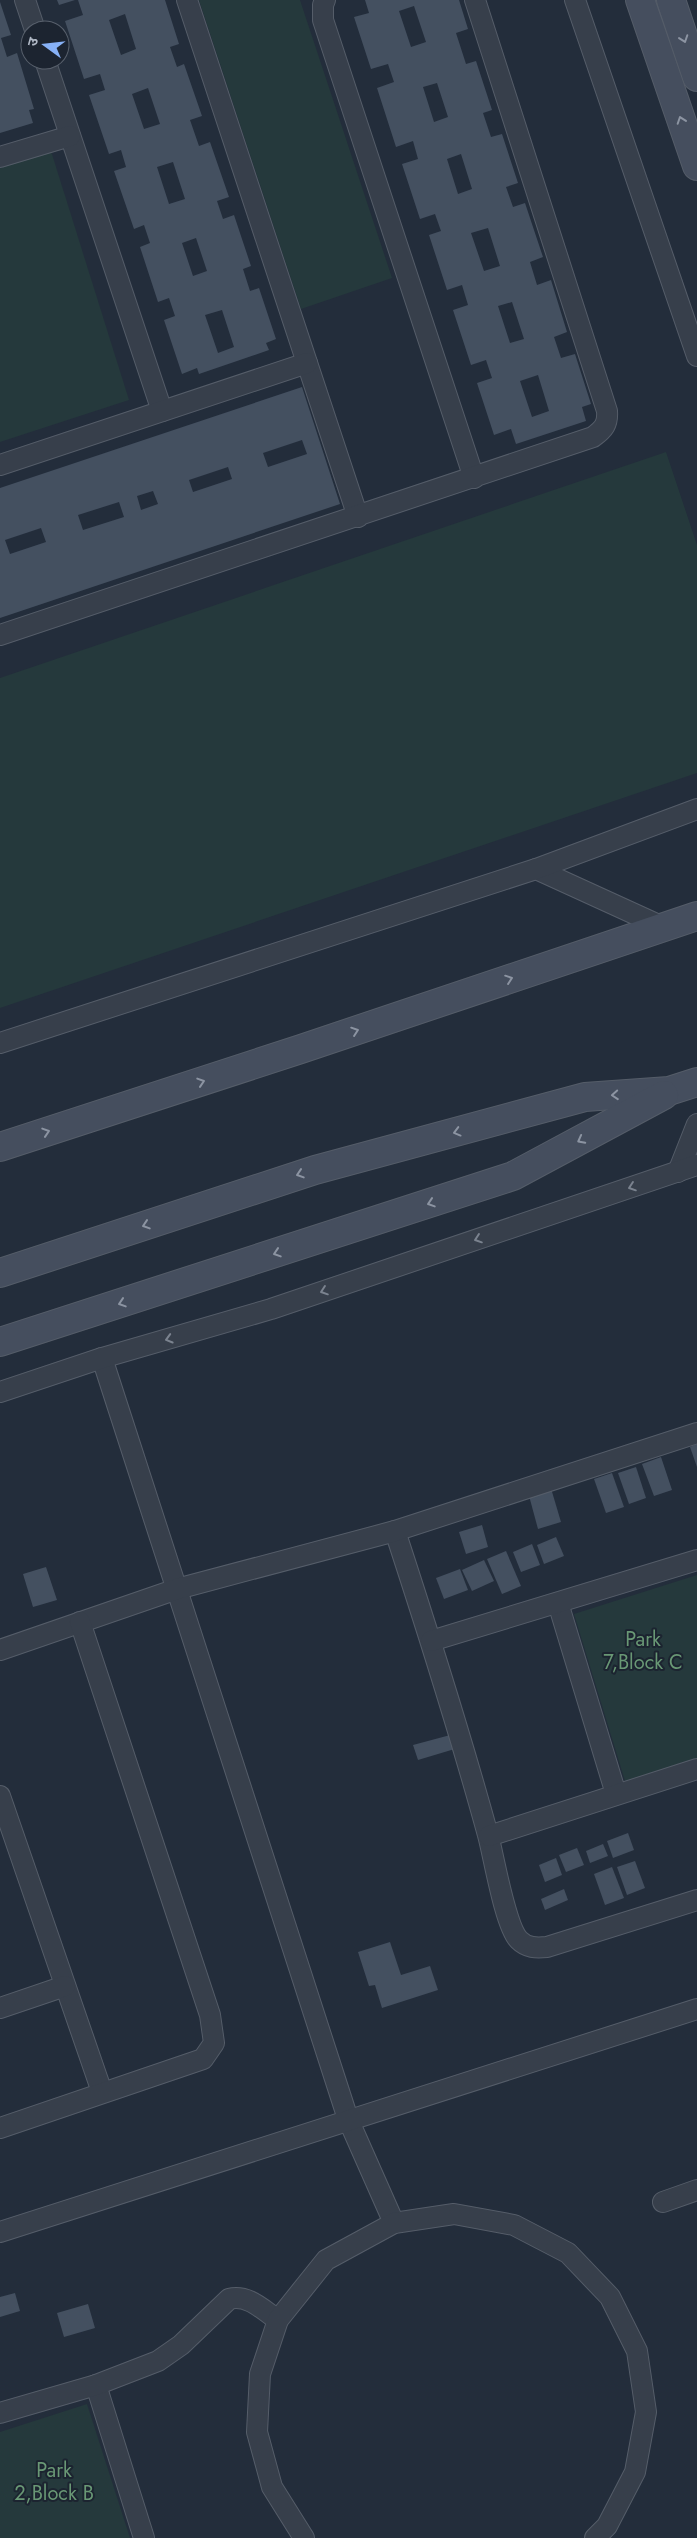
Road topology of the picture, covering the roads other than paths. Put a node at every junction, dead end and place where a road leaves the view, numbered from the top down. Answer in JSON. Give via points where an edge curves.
{"nodes":[{"id":1,"x":25,"y":0,"type":"edge"},
{"id":2,"x":187,"y":0,"type":"edge"},
{"id":3,"x":325,"y":0,"type":"edge"},
{"id":4,"x":475,"y":0,"type":"edge"},
{"id":5,"x":575,"y":0,"type":"edge"},
{"id":6,"x":640,"y":0,"type":"edge"},
{"id":7,"x":671,"y":0,"type":"edge"},
{"id":8,"x":32,"y":20,"type":"edge"},
{"id":9,"x":48,"y":70,"type":"edge"},
{"id":10,"x":697,"y":77,"type":"edge"},
{"id":11,"x":70,"y":136,"type":"junction"},
{"id":12,"x":0,"y":157,"type":"edge"},
{"id":13,"x":697,"y":166,"type":"edge"},
{"id":14,"x":697,"y":356,"type":"edge"},
{"id":15,"x":307,"y":363,"type":"junction"},
{"id":16,"x":162,"y":411,"type":"junction"},
{"id":17,"x":0,"y":465,"type":"edge"},
{"id":18,"x":474,"y":478,"type":"junction"},
{"id":19,"x":358,"y":517,"type":"junction"},
{"id":20,"x":0,"y":635,"type":"edge"},
{"id":21,"x":697,"y":809,"type":"edge"},
{"id":22,"x":536,"y":869,"type":"junction"},
{"id":23,"x":697,"y":916,"type":"edge"},
{"id":24,"x":663,"y":927,"type":"junction"},
{"id":25,"x":0,"y":1043,"type":"edge"},
{"id":26,"x":697,"y":1082,"type":"edge"},
{"id":27,"x":669,"y":1091,"type":"junction"},
{"id":28,"x":697,"y":1124,"type":"edge"},
{"id":29,"x":0,"y":1147,"type":"edge"},
{"id":30,"x":697,"y":1165,"type":"edge"},
{"id":31,"x":678,"y":1172,"type":"junction"},
{"id":32,"x":0,"y":1274,"type":"edge"},
{"id":33,"x":0,"y":1342,"type":"edge"},
{"id":34,"x":102,"y":1358,"type":"junction"},
{"id":35,"x":0,"y":1392,"type":"edge"},
{"id":36,"x":697,"y":1433,"type":"edge"},
{"id":37,"x":394,"y":1531,"type":"junction"},
{"id":38,"x":697,"y":1560,"type":"edge"},
{"id":39,"x":177,"y":1589,"type":"junction"},
{"id":40,"x":558,"y":1602,"type":"junction"},
{"id":41,"x":80,"y":1622,"type":"junction"},
{"id":42,"x":431,"y":1641,"type":"junction"},
{"id":43,"x":0,"y":1650,"type":"edge"},
{"id":44,"x":697,"y":1769,"type":"edge"},
{"id":45,"x":616,"y":1794,"type":"junction"},
{"id":46,"x":0,"y":1796,"type":"edge"},
{"id":47,"x":488,"y":1836,"type":"junction"},
{"id":48,"x":697,"y":1900,"type":"edge"},
{"id":49,"x":65,"y":1986,"type":"junction"},
{"id":50,"x":0,"y":2008,"type":"edge"},
{"id":51,"x":697,"y":2009,"type":"edge"},
{"id":52,"x":102,"y":2092,"type":"junction"},
{"id":53,"x":348,"y":2119,"type":"junction"},
{"id":54,"x":0,"y":2128,"type":"edge"},
{"id":55,"x":697,"y":2190,"type":"edge"},
{"id":56,"x":663,"y":2202,"type":"dead end"},
{"id":57,"x":394,"y":2223,"type":"junction"},
{"id":58,"x":0,"y":2232,"type":"edge"},
{"id":59,"x":278,"y":2320,"type":"junction"},
{"id":60,"x":96,"y":2384,"type":"junction"},
{"id":61,"x":0,"y":2413,"type":"edge"},
{"id":62,"x":144,"y":2538,"type":"edge"},
{"id":63,"x":304,"y":2538,"type":"edge"},
{"id":64,"x":595,"y":2538,"type":"edge"}],
"edges":[{"from":1,"to":8,"type":"street"},
{"from":2,"to":15,"type":"street"},
{"from":3,"to":18,"type":"street","via":[[323,20]]},
{"from":4,"to":18,"type":"street","via":[[608,411],[608,421],[603,430],[593,437]]},
{"from":5,"to":14,"type":"street"},
{"from":13,"to":6,"type":"main road","one_way":true},
{"from":7,"to":10,"type":"main road","one_way":true},
{"from":9,"to":11,"type":"street"},
{"from":11,"to":12,"type":"street"},
{"from":11,"to":16,"type":"street"},
{"from":15,"to":16,"type":"street"},
{"from":15,"to":19,"type":"street"},
{"from":16,"to":17,"type":"street"},
{"from":18,"to":19,"type":"street"},
{"from":19,"to":20,"type":"street"},
{"from":21,"to":22,"type":"street"},
{"from":22,"to":24,"type":"street"},
{"from":22,"to":25,"type":"street"},
{"from":23,"to":24,"type":"main road"},
{"from":29,"to":24,"type":"main road","one_way":true},
{"from":26,"to":27,"type":"main road"},
{"from":27,"to":32,"type":"main road","one_way":true,"via":[[585,1097],[315,1170]]},
{"from":27,"to":33,"type":"main road","one_way":true,"via":[[513,1176]]},
{"from":28,"to":31,"type":"street"},
{"from":30,"to":31,"type":"street"},
{"from":31,"to":34,"type":"street","one_way":true,"via":[[271,1309]]},
{"from":34,"to":35,"type":"street"},
{"from":34,"to":39,"type":"street"},
{"from":36,"to":37,"type":"street"},
{"from":37,"to":39,"type":"street"},
{"from":37,"to":42,"type":"street"},
{"from":38,"to":40,"type":"street"},
{"from":39,"to":41,"type":"street"},
{"from":39,"to":53,"type":"street"},
{"from":40,"to":42,"type":"street"},
{"from":40,"to":45,"type":"street"},
{"from":41,"to":43,"type":"street"},
{"from":41,"to":52,"type":"street","via":[[210,2015],[214,2043],[203,2059]]},
{"from":42,"to":47,"type":"street"},
{"from":44,"to":45,"type":"street"},
{"from":45,"to":47,"type":"street"},
{"from":46,"to":49,"type":"street"},
{"from":47,"to":48,"type":"street","via":[[511,1926],[519,1940],[533,1949]]},
{"from":49,"to":50,"type":"street"},
{"from":49,"to":52,"type":"street"},
{"from":51,"to":53,"type":"street"},
{"from":52,"to":54,"type":"street"},
{"from":53,"to":57,"type":"street"},
{"from":53,"to":58,"type":"street"},
{"from":55,"to":56,"type":"street"},
{"from":57,"to":59,"type":"street","via":[[326,2260]]},
{"from":57,"to":64,"type":"street","via":[[454,2214],[514,2225],[568,2253],[610,2297],[637,2351],[646,2412],[635,2472],[607,2526]]},
{"from":59,"to":60,"type":"street","via":[[247,2299],[229,2299],[158,2361]]},
{"from":59,"to":63,"type":"street","via":[[260,2374],[258,2432],[272,2487]]},
{"from":60,"to":61,"type":"street"},
{"from":60,"to":62,"type":"street"}]}
